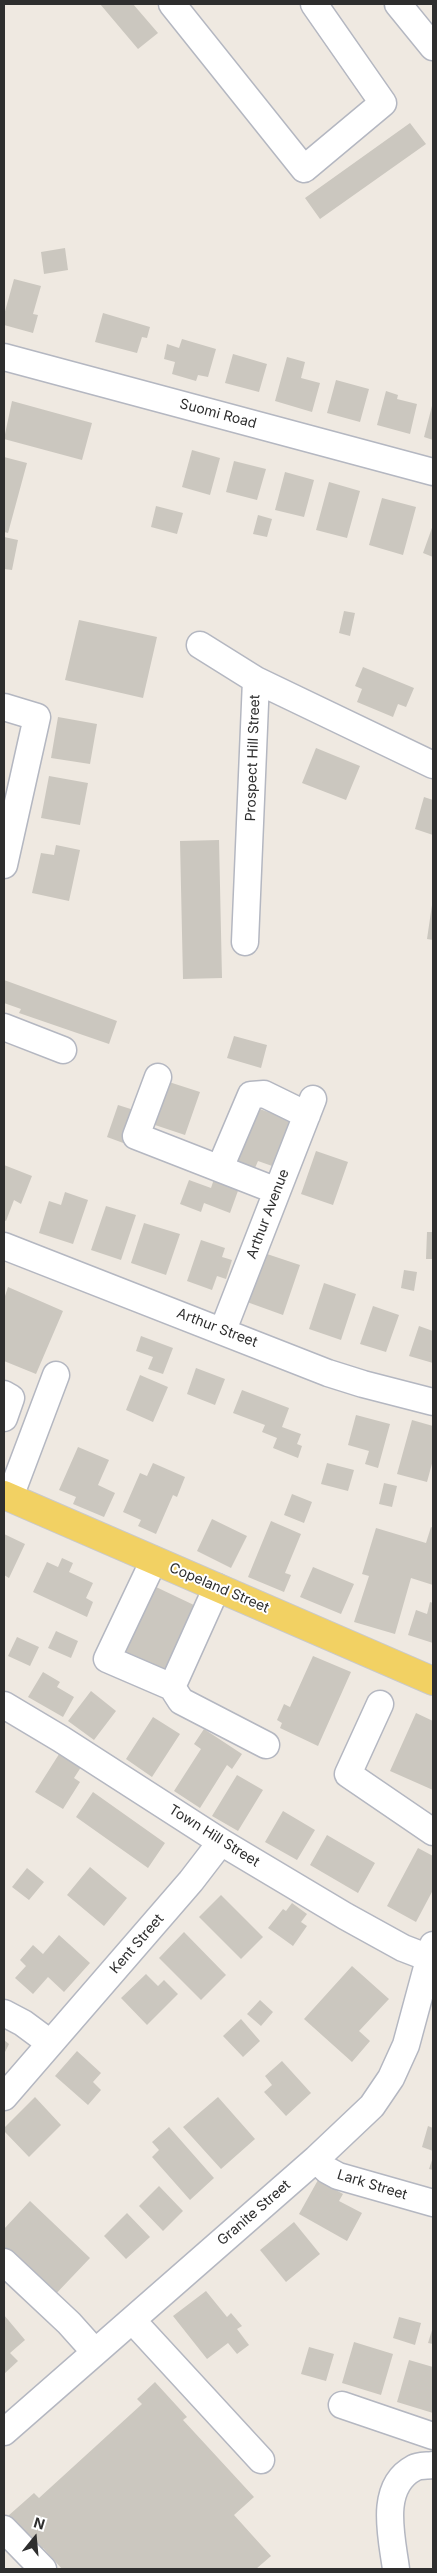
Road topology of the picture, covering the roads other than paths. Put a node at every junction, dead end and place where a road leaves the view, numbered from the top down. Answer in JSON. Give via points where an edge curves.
{"nodes":[{"id":1,"x":172,"y":4,"type":"edge"},
{"id":2,"x":314,"y":4,"type":"edge"},
{"id":3,"x":398,"y":4,"type":"edge"},
{"id":4,"x":433,"y":47,"type":"edge"},
{"id":5,"x":4,"y":357,"type":"edge"},
{"id":6,"x":433,"y":472,"type":"edge"},
{"id":7,"x":200,"y":645,"type":"dead end"},
{"id":8,"x":256,"y":680,"type":"junction"},
{"id":9,"x":4,"y":706,"type":"edge"},
{"id":10,"x":433,"y":765,"type":"edge"},
{"id":11,"x":4,"y":865,"type":"edge"},
{"id":12,"x":245,"y":942,"type":"dead end"},
{"id":13,"x":4,"y":1027,"type":"edge"},
{"id":14,"x":63,"y":1050,"type":"dead end"},
{"id":15,"x":158,"y":1077,"type":"dead end"},
{"id":16,"x":220,"y":1168,"type":"junction"},
{"id":17,"x":277,"y":1191,"type":"junction"},
{"id":18,"x":4,"y":1246,"type":"edge"},
{"id":19,"x":223,"y":1330,"type":"junction"},
{"id":20,"x":56,"y":1375,"type":"dead end"},
{"id":21,"x":4,"y":1394,"type":"edge"},
{"id":22,"x":433,"y":1402,"type":"edge"},
{"id":23,"x":4,"y":1418,"type":"edge"},
{"id":24,"x":7,"y":1496,"type":"edge"},
{"id":25,"x":154,"y":1560,"type":"junction"},
{"id":26,"x":217,"y":1587,"type":"junction"},
{"id":27,"x":433,"y":1681,"type":"edge"},
{"id":28,"x":172,"y":1688,"type":"junction"},
{"id":29,"x":380,"y":1704,"type":"dead end"},
{"id":30,"x":4,"y":1705,"type":"edge"},
{"id":31,"x":266,"y":1745,"type":"dead end"},
{"id":32,"x":433,"y":1832,"type":"edge"},
{"id":33,"x":221,"y":1842,"type":"junction"},
{"id":34,"x":431,"y":1952,"type":"edge"},
{"id":35,"x":4,"y":2013,"type":"edge"},
{"id":36,"x":50,"y":2043,"type":"junction"},
{"id":37,"x":4,"y":2097,"type":"edge"},
{"id":38,"x":316,"y":2159,"type":"junction"},
{"id":39,"x":433,"y":2203,"type":"edge"},
{"id":40,"x":4,"y":2262,"type":"edge"},
{"id":41,"x":132,"y":2320,"type":"junction"},
{"id":42,"x":95,"y":2352,"type":"junction"},
{"id":43,"x":342,"y":2405,"type":"dead end"},
{"id":44,"x":7,"y":2424,"type":"edge"},
{"id":45,"x":433,"y":2436,"type":"edge"},
{"id":46,"x":261,"y":2460,"type":"dead end"},
{"id":47,"x":433,"y":2465,"type":"edge"},
{"id":48,"x":4,"y":2529,"type":"edge"},
{"id":49,"x":43,"y":2569,"type":"edge"},
{"id":50,"x":396,"y":2569,"type":"edge"}],
"edges":[{"from":1,"to":2,"type":"street","via":[[304,169],[384,103]]},
{"from":3,"to":4,"type":"street"},
{"from":5,"to":6,"type":"street","name":"Suomi Road"},
{"from":7,"to":8,"type":"street"},
{"from":8,"to":10,"type":"street","name":"Prospect Hill Street"},
{"from":8,"to":12,"type":"street","name":"Prospect Hill Street"},
{"from":9,"to":11,"type":"street","via":[[36,717]]},
{"from":13,"to":14,"type":"street"},
{"from":15,"to":16,"type":"street","via":[[136,1136]]},
{"from":16,"to":17,"type":"street"},
{"from":16,"to":17,"type":"street","name":"Arthur Avenue","via":[[251,1095],[264,1094],[310,1107]]},
{"from":17,"to":19,"type":"street","name":"Arthur Avenue"},
{"from":18,"to":19,"type":"street","name":"Arthur Street"},
{"from":19,"to":22,"type":"street","name":"Arthur Street","via":[[346,1379]]},
{"from":20,"to":24,"type":"street"},
{"from":21,"to":23,"type":"street","via":[[11,1398]]},
{"from":24,"to":25,"type":"main road","name":"Copeland Street"},
{"from":25,"to":26,"type":"main road","name":"Copeland Street"},
{"from":25,"to":28,"type":"street","via":[[107,1660]]},
{"from":26,"to":27,"type":"main road","name":"Copeland Street"},
{"from":26,"to":28,"type":"street"},
{"from":28,"to":31,"type":"street","via":[[189,1706]]},
{"from":29,"to":32,"type":"street","via":[[348,1774]]},
{"from":30,"to":33,"type":"street","name":"Town Hill Street"},
{"from":33,"to":34,"type":"street","name":"Town Hill Street","via":[[388,1940]]},
{"from":33,"to":36,"type":"street","name":"Kent Street","via":[[192,1881]]},
{"from":34,"to":38,"type":"street","name":"Granite Street","via":[[411,2027],[391,2078],[361,2119]]},
{"from":35,"to":36,"type":"street"},
{"from":36,"to":37,"type":"street","name":"Kent Street"},
{"from":38,"to":39,"type":"street","name":"Lark Street","via":[[332,2173]]},
{"from":38,"to":41,"type":"street","name":"Granite Street"},
{"from":40,"to":42,"type":"street"},
{"from":41,"to":42,"type":"street","name":"Granite Street"},
{"from":41,"to":46,"type":"street"},
{"from":42,"to":44,"type":"street","name":"Granite Street"},
{"from":43,"to":45,"type":"street"},
{"from":47,"to":50,"type":"street","via":[[414,2468],[397,2484],[389,2514]]},
{"from":48,"to":49,"type":"street"}]}
